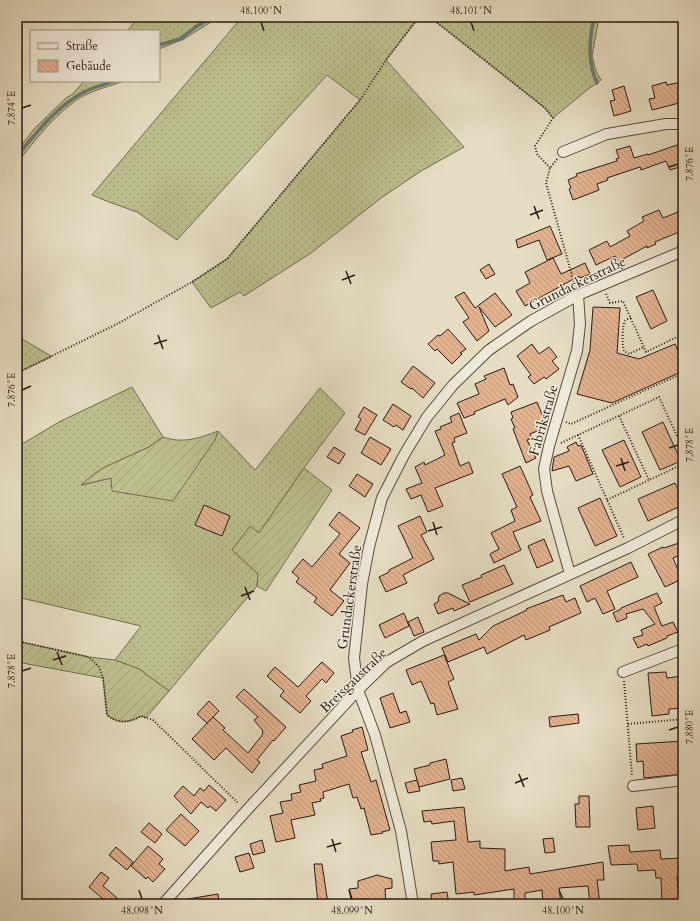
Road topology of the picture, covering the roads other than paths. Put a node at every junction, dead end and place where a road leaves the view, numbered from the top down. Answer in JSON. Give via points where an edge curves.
{"nodes":[{"id":1,"x":683,"y":124,"type":"edge"},
{"id":2,"x":563,"y":152,"type":"road end"},
{"id":3,"x":683,"y":251,"type":"edge"},
{"id":4,"x":578,"y":295,"type":"junction"},
{"id":5,"x":683,"y":520,"type":"edge"},
{"id":6,"x":570,"y":574,"type":"junction"},
{"id":7,"x":683,"y":649,"type":"edge"},
{"id":8,"x":623,"y":672,"type":"road end"},
{"id":9,"x":358,"y":690,"type":"junction"},
{"id":10,"x":683,"y":780,"type":"edge"},
{"id":11,"x":633,"y":786,"type":"road end"},
{"id":12,"x":163,"y":904,"type":"edge"},
{"id":13,"x":414,"y":904,"type":"edge"}],
"edges":[{"from":1,"to":2,"type":"street","via":[[666,124],[606,134]]},
{"from":3,"to":4,"type":"street","name":"Grundackerstraße"},
{"from":4,"to":6,"type":"street","name":"Fabrikstraße","via":[[580,324],[577,351],[544,469],[547,491]]},
{"from":4,"to":9,"type":"street","name":"Grundackerstraße","via":[[531,321],[489,350],[453,385],[427,417],[404,455],[382,498],[368,547],[354,658]]},
{"from":5,"to":6,"type":"street","name":"Breisgaustraße"},
{"from":6,"to":9,"type":"street","name":"Breisgaustraße","via":[[423,641],[387,662]]},
{"from":7,"to":8,"type":"street"},
{"from":9,"to":12,"type":"street","name":"Breisgaustraße"},
{"from":9,"to":13,"type":"street","name":"Grundackerstraße","via":[[386,771],[401,831]]},
{"from":10,"to":11,"type":"street"}]}
